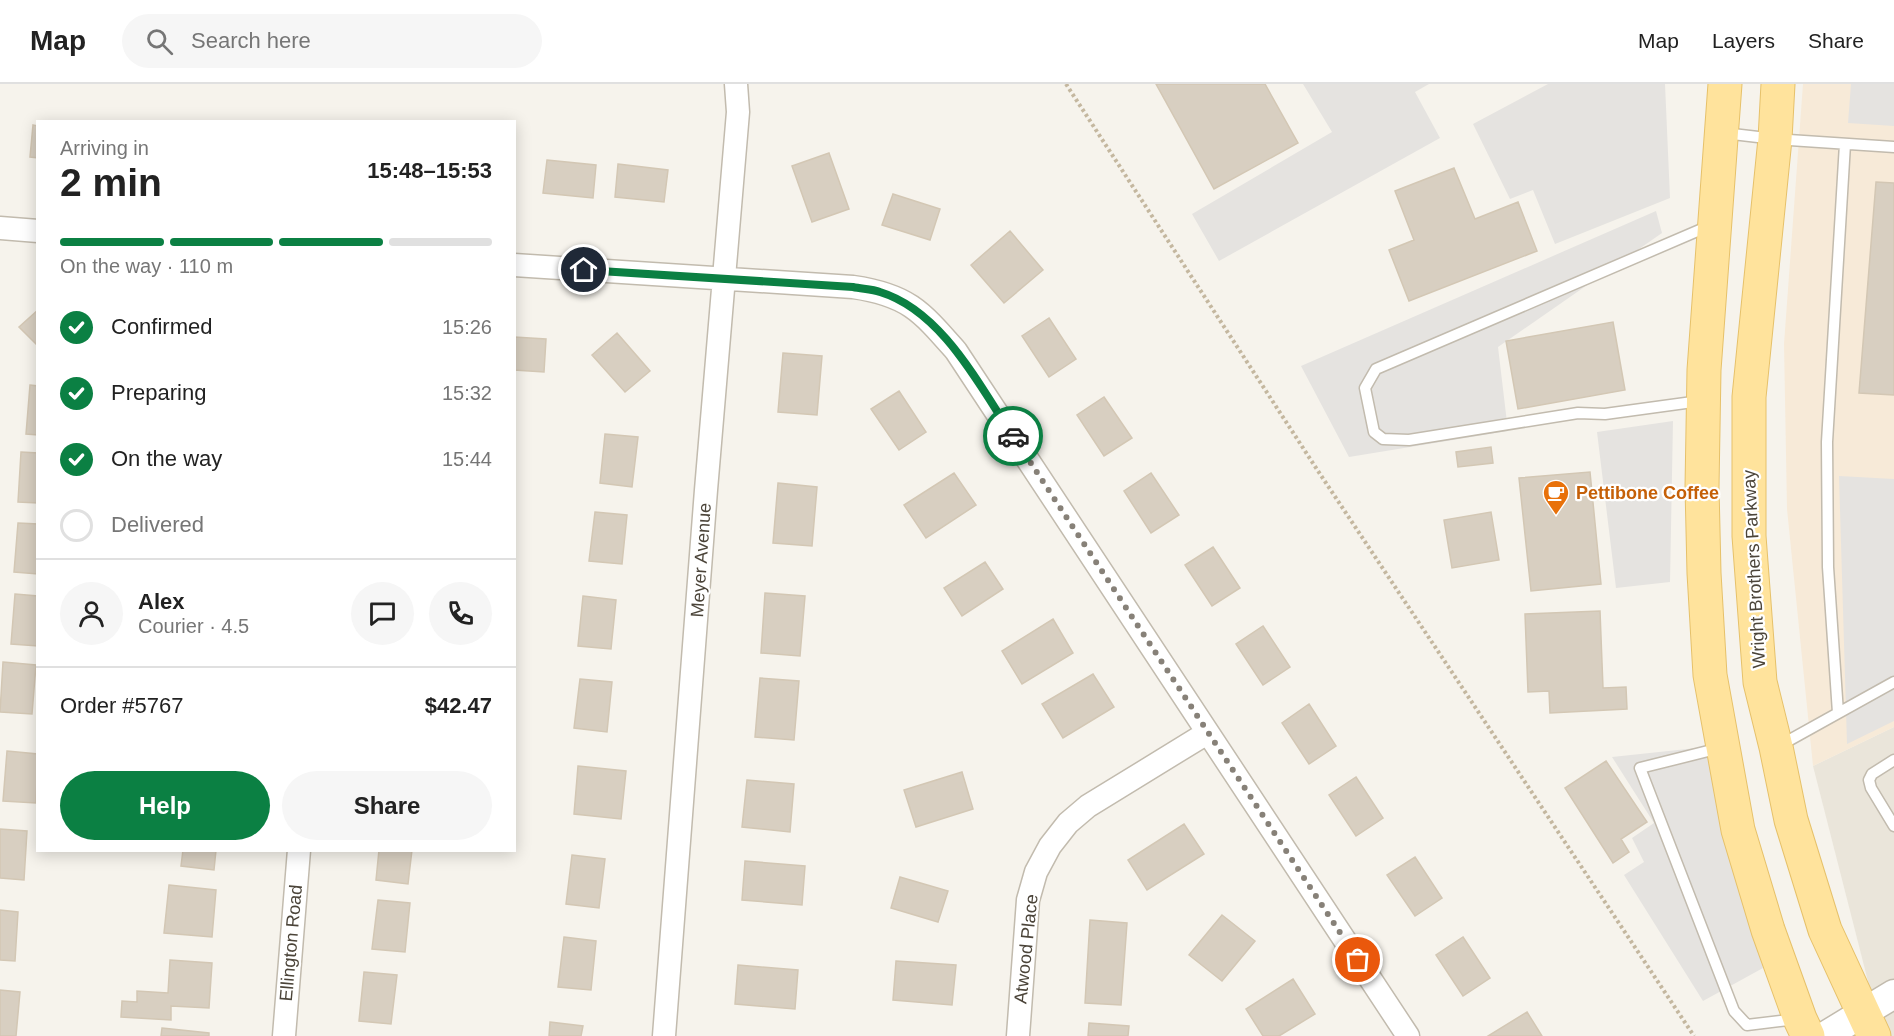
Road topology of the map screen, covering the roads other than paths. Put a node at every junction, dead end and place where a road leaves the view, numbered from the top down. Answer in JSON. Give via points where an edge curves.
{"nodes":[{"id":1,"x":736,"y":84,"type":"edge"},
{"id":2,"x":1725,"y":84,"type":"edge"},
{"id":3,"x":1778,"y":84,"type":"edge"},
{"id":4,"x":1722,"y":133,"type":"junction"},
{"id":5,"x":1775,"y":139,"type":"junction"},
{"id":6,"x":1845,"y":144,"type":"junction"},
{"id":7,"x":1894,"y":147,"type":"edge"},
{"id":8,"x":1715,"y":223,"type":"junction"},
{"id":9,"x":0,"y":228,"type":"edge"},
{"id":10,"x":36,"y":231,"type":"edge"},
{"id":11,"x":516,"y":265,"type":"edge"},
{"id":12,"x":724,"y":279,"type":"junction"},
{"id":13,"x":1704,"y":400,"type":"junction"},
{"id":14,"x":1894,"y":682,"type":"edge"},
{"id":15,"x":1838,"y":713,"type":"junction"},
{"id":16,"x":1207,"y":732,"type":"junction"},
{"id":17,"x":1776,"y":747,"type":"junction"},
{"id":18,"x":1722,"y":748,"type":"junction"},
{"id":19,"x":1894,"y":760,"type":"edge"},
{"id":20,"x":1894,"y":826,"type":"edge"},
{"id":21,"x":299,"y":852,"type":"edge"},
{"id":22,"x":1894,"y":994,"type":"edge"},
{"id":23,"x":1868,"y":1024,"type":"edge"},
{"id":24,"x":1811,"y":1030,"type":"edge"},
{"id":25,"x":284,"y":1036,"type":"edge"},
{"id":26,"x":664,"y":1036,"type":"edge"},
{"id":27,"x":1018,"y":1036,"type":"edge"},
{"id":28,"x":1408,"y":1036,"type":"edge"}],
"edges":[{"from":1,"to":12,"type":"street","name":"Meyer Avenue","via":[[738,112]]},
{"from":2,"to":4,"type":"main road"},
{"from":3,"to":5,"type":"main road","name":"Wright Brothers Parkway"},
{"from":4,"to":5,"type":"lane"},
{"from":4,"to":8,"type":"main road"},
{"from":5,"to":6,"type":"lane"},
{"from":5,"to":17,"type":"main road","name":"Wright Brothers Parkway","via":[[1749,397],[1749,536],[1760,682]]},
{"from":6,"to":7,"type":"lane"},
{"from":6,"to":15,"type":"lane","via":[[1827,442],[1828,567]]},
{"from":8,"to":13,"type":"main road"},
{"from":8,"to":13,"type":"lane","via":[[1376,369],[1365,388],[1374,432],[1383,439],[1409,440],[1578,413],[1605,414]]},
{"from":9,"to":10,"type":"street"},
{"from":11,"to":12,"type":"street"},
{"from":12,"to":16,"type":"street","via":[[879,291],[925,316],[956,351]]},
{"from":12,"to":26,"type":"street","name":"Meyer Avenue"},
{"from":13,"to":18,"type":"main road","via":[[1704,573],[1710,675]]},
{"from":14,"to":15,"type":"lane"},
{"from":15,"to":17,"type":"lane"},
{"from":16,"to":27,"type":"street","name":"Atwood Place","via":[[1088,806],[1050,846],[1036,872],[1028,900]]},
{"from":16,"to":28,"type":"street"},
{"from":17,"to":23,"type":"main road","name":"Wright Brothers Parkway","via":[[1791,820],[1825,930]]},
{"from":18,"to":24,"type":"main road","via":[[1738,830],[1768,930]]},
{"from":18,"to":24,"type":"lane","via":[[1640,768],[1734,1011],[1747,1025]]},
{"from":19,"to":20,"type":"lane","via":[[1869,780]]},
{"from":21,"to":25,"type":"street","name":"Ellington Road"},
{"from":22,"to":23,"type":"street"},
{"from":23,"to":24,"type":"street"}]}
